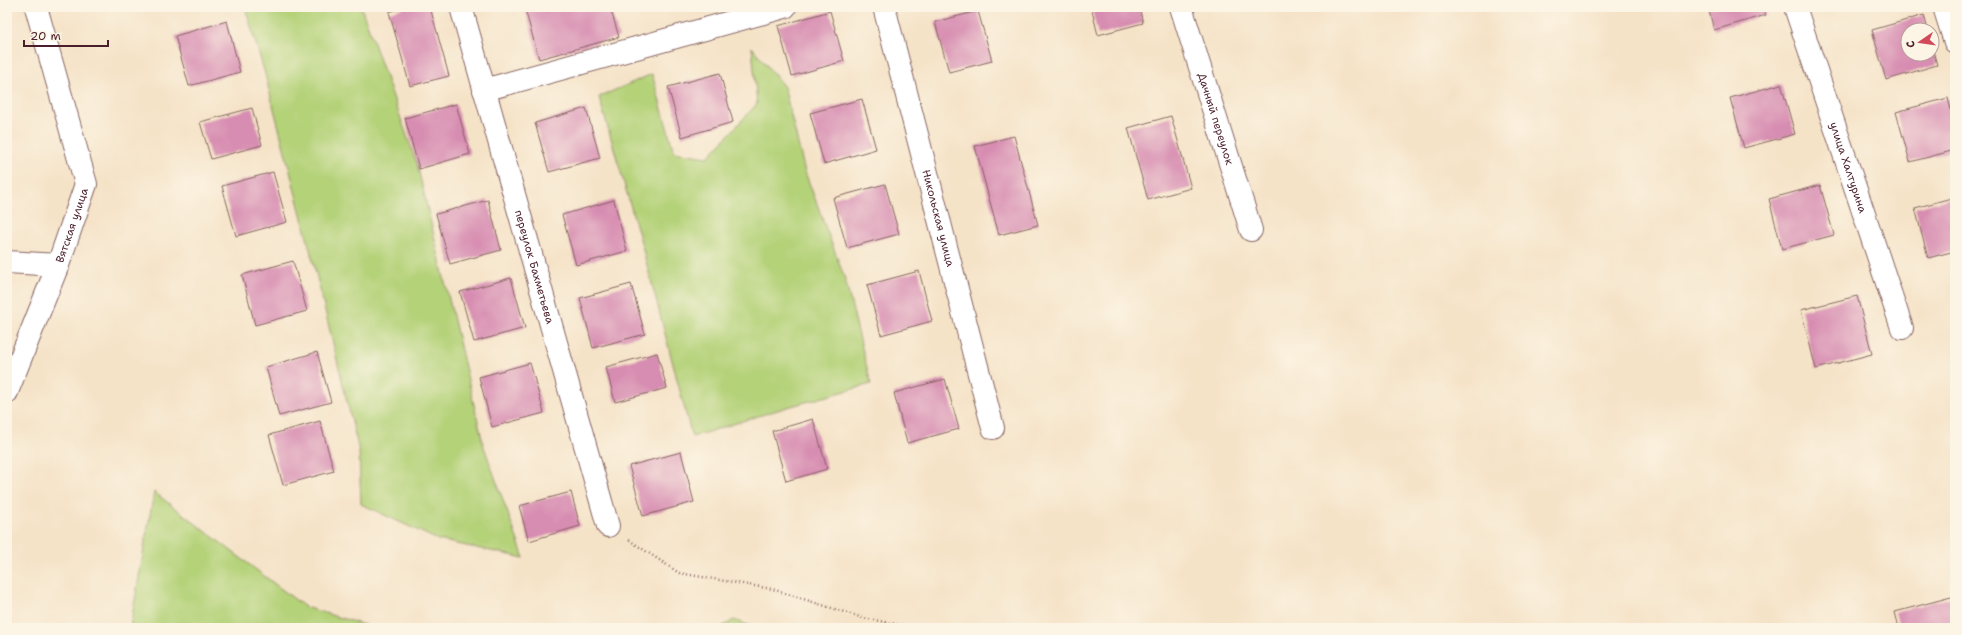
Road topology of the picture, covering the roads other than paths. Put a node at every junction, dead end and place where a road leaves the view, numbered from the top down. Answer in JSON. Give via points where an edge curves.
{"nodes":[{"id":1,"x":36,"y":7,"type":"edge"},
{"id":2,"x":461,"y":7,"type":"edge"},
{"id":3,"x":785,"y":7,"type":"edge"},
{"id":4,"x":884,"y":7,"type":"edge"},
{"id":5,"x":1181,"y":7,"type":"edge"},
{"id":6,"x":1795,"y":7,"type":"edge"},
{"id":7,"x":1944,"y":7,"type":"edge"},
{"id":8,"x":1955,"y":42,"type":"edge"},
{"id":9,"x":484,"y":90,"type":"junction"},
{"id":10,"x":1251,"y":230,"type":"dead end"},
{"id":11,"x":7,"y":262,"type":"edge"},
{"id":12,"x":58,"y":265,"type":"junction"},
{"id":13,"x":1902,"y":328,"type":"dead end"},
{"id":14,"x":7,"y":392,"type":"edge"},
{"id":15,"x":994,"y":428,"type":"dead end"},
{"id":16,"x":608,"y":526,"type":"road end"}],
"edges":[{"from":1,"to":12,"type":"street","name":"Вятская улица","via":[[86,184]]},
{"from":2,"to":9,"type":"street","name":"переулок Бахметьева"},
{"from":3,"to":9,"type":"street"},
{"from":4,"to":15,"type":"street","name":"Никольская улица"},
{"from":5,"to":10,"type":"street","name":"Дачный переулок"},
{"from":6,"to":13,"type":"street","name":"улица Халтурина"},
{"from":7,"to":8,"type":"street"},
{"from":9,"to":16,"type":"street","name":"переулок Бахметьева"},
{"from":11,"to":12,"type":"street"},
{"from":12,"to":14,"type":"street","name":"Вятская улица"}]}
